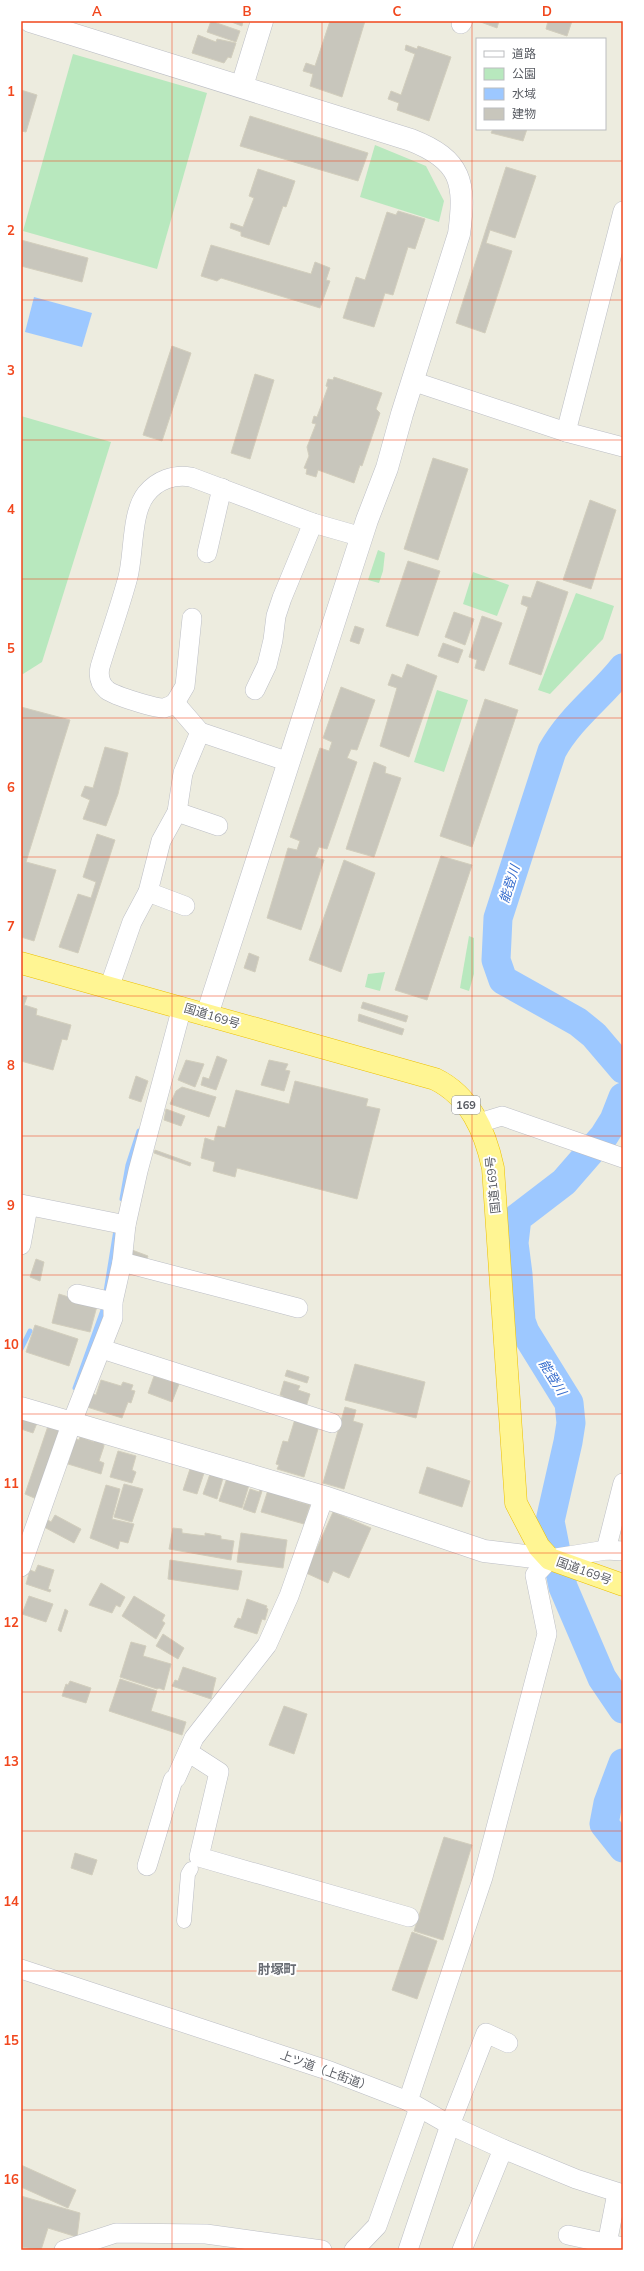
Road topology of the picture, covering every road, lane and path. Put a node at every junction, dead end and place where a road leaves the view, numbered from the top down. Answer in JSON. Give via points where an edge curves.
{"nodes":[{"id":1,"x":30,"y":21,"type":"edge"},
{"id":2,"x":262,"y":21,"type":"edge"},
{"id":3,"x":77,"y":28,"type":"edge"},
{"id":4,"x":242,"y":86,"type":"junction"},
{"id":5,"x":623,"y":211,"type":"edge"},
{"id":6,"x":412,"y":381,"type":"junction"},
{"id":7,"x":566,"y":432,"type":"junction"},
{"id":8,"x":623,"y":447,"type":"edge"},
{"id":9,"x":222,"y":488,"type":"junction"},
{"id":10,"x":314,"y":523,"type":"junction"},
{"id":11,"x":362,"y":537,"type":"junction"},
{"id":12,"x":207,"y":553,"type":"dead end"},
{"id":13,"x":192,"y":618,"type":"dead end"},
{"id":14,"x":255,"y":690,"type":"dead end"},
{"id":15,"x":175,"y":703,"type":"junction"},
{"id":16,"x":200,"y":732,"type":"junction"},
{"id":17,"x":289,"y":762,"type":"junction"},
{"id":18,"x":177,"y":812,"type":"junction"},
{"id":19,"x":218,"y":826,"type":"dead end"},
{"id":20,"x":148,"y":892,"type":"junction"},
{"id":21,"x":185,"y":906,"type":"dead end"},
{"id":22,"x":21,"y":963,"type":"edge"},
{"id":23,"x":109,"y":988,"type":"junction"},
{"id":24,"x":182,"y":1007,"type":"junction"},
{"id":25,"x":207,"y":1015,"type":"junction"},
{"id":26,"x":479,"y":1123,"type":"junction"},
{"id":27,"x":623,"y":1158,"type":"edge"},
{"id":28,"x":25,"y":1206,"type":"edge"},
{"id":29,"x":126,"y":1225,"type":"junction"},
{"id":30,"x":21,"y":1245,"type":"edge"},
{"id":31,"x":122,"y":1262,"type":"junction"},
{"id":32,"x":77,"y":1294,"type":"dead end"},
{"id":33,"x":113,"y":1302,"type":"junction"},
{"id":34,"x":298,"y":1308,"type":"dead end"},
{"id":35,"x":102,"y":1349,"type":"junction"},
{"id":36,"x":21,"y":1408,"type":"edge"},
{"id":37,"x":72,"y":1422,"type":"junction"},
{"id":38,"x":332,"y":1423,"type":"dead end"},
{"id":39,"x":623,"y":1483,"type":"edge"},
{"id":40,"x":324,"y":1497,"type":"junction"},
{"id":41,"x":615,"y":1550,"type":"edge"},
{"id":42,"x":550,"y":1559,"type":"junction"},
{"id":43,"x":21,"y":1567,"type":"edge"},
{"id":44,"x":623,"y":1585,"type":"edge"},
{"id":45,"x":188,"y":1752,"type":"junction"},
{"id":46,"x":195,"y":1863,"type":"junction"},
{"id":47,"x":147,"y":1866,"type":"dead end"},
{"id":48,"x":409,"y":1917,"type":"dead end"},
{"id":49,"x":184,"y":1921,"type":"dead end"},
{"id":50,"x":21,"y":1969,"type":"edge"},
{"id":51,"x":508,"y":2044,"type":"dead end"},
{"id":52,"x":413,"y":2104,"type":"junction"},
{"id":53,"x":450,"y":2124,"type":"junction"},
{"id":54,"x":503,"y":2149,"type":"junction"},
{"id":55,"x":620,"y":2194,"type":"edge"},
{"id":56,"x":568,"y":2235,"type":"dead end"},
{"id":57,"x":615,"y":2245,"type":"edge"},
{"id":58,"x":64,"y":2250,"type":"edge"},
{"id":59,"x":322,"y":2250,"type":"edge"},
{"id":60,"x":354,"y":2250,"type":"edge"},
{"id":61,"x":408,"y":2250,"type":"edge"},
{"id":62,"x":462,"y":2250,"type":"edge"}],
"edges":[{"from":1,"to":3,"type":"street"},
{"from":2,"to":4,"type":"street"},
{"from":3,"to":4,"type":"street"},
{"from":4,"to":6,"type":"street","via":[[411,140],[442,155],[458,176],[463,208],[459,234]]},
{"from":5,"to":7,"type":"street"},
{"from":6,"to":7,"type":"street"},
{"from":6,"to":11,"type":"street","via":[[387,468]]},
{"from":7,"to":8,"type":"street"},
{"from":9,"to":10,"type":"street"},
{"from":9,"to":12,"type":"street"},
{"from":9,"to":15,"type":"street","via":[[181,475],[161,481],[146,494],[139,506],[128,577],[98,675],[107,690],[116,695],[159,707]]},
{"from":10,"to":11,"type":"street"},
{"from":10,"to":14,"type":"street","via":[[282,598],[267,665]]},
{"from":11,"to":17,"type":"street"},
{"from":13,"to":15,"type":"street","via":[[185,686]]},
{"from":15,"to":16,"type":"street"},
{"from":16,"to":17,"type":"street"},
{"from":16,"to":18,"type":"street","via":[[183,773]]},
{"from":17,"to":25,"type":"street"},
{"from":18,"to":19,"type":"street"},
{"from":18,"to":20,"type":"street","via":[[161,841]]},
{"from":20,"to":21,"type":"street"},
{"from":20,"to":23,"type":"street","via":[[132,922]]},
{"from":22,"to":23,"type":"highway","name":"国道169号","number":"169"},
{"from":23,"to":24,"type":"highway","name":"国道169号","number":"169"},
{"from":24,"to":25,"type":"highway","name":"国道169号","number":"169"},
{"from":24,"to":29,"type":"street"},
{"from":25,"to":26,"type":"highway","name":"国道169号","number":"169","via":[[435,1079],[449,1086],[461,1097]]},
{"from":26,"to":27,"type":"street","via":[[502,1116]]},
{"from":26,"to":42,"type":"highway","name":"国道169号","number":"169","via":[[493,1168],[516,1503],[539,1547]]},
{"from":28,"to":29,"type":"street"},
{"from":28,"to":30,"type":"street"},
{"from":29,"to":31,"type":"street"},
{"from":31,"to":33,"type":"street"},
{"from":31,"to":34,"type":"street"},
{"from":32,"to":33,"type":"street"},
{"from":33,"to":35,"type":"street","via":[[113,1318]]},
{"from":35,"to":37,"type":"street","via":[[97,1355]]},
{"from":35,"to":38,"type":"street"},
{"from":36,"to":37,"type":"street"},
{"from":37,"to":40,"type":"street"},
{"from":37,"to":43,"type":"street"},
{"from":39,"to":41,"type":"street"},
{"from":40,"to":42,"type":"street","via":[[484,1551]]},
{"from":40,"to":45,"type":"street","via":[[289,1596],[267,1645],[194,1738]]},
{"from":41,"to":42,"type":"street"},
{"from":42,"to":44,"type":"highway","name":"国道169号"},
{"from":42,"to":52,"type":"street","via":[[535,1575],[547,1634],[483,1877]]},
{"from":45,"to":46,"type":"street","via":[[219,1772]]},
{"from":45,"to":47,"type":"street","via":[[171,1785]]},
{"from":46,"to":48,"type":"street"},
{"from":46,"to":49,"type":"street","via":[[188,1874]]},
{"from":50,"to":52,"type":"street","name":"上ツ道（上街道）","via":[[330,2071]]},
{"from":51,"to":53,"type":"street","via":[[486,2033]]},
{"from":52,"to":53,"type":"street","name":"上ツ道（上街道）"},
{"from":52,"to":60,"type":"street","via":[[377,2226]]},
{"from":53,"to":54,"type":"street","name":"上ツ道（上街道）"},
{"from":53,"to":61,"type":"street"},
{"from":54,"to":55,"type":"street","name":"上ツ道（上街道）"},
{"from":54,"to":62,"type":"street"},
{"from":55,"to":57,"type":"street"},
{"from":56,"to":57,"type":"street"},
{"from":58,"to":59,"type":"street","via":[[116,2233],[206,2234]]}]}
